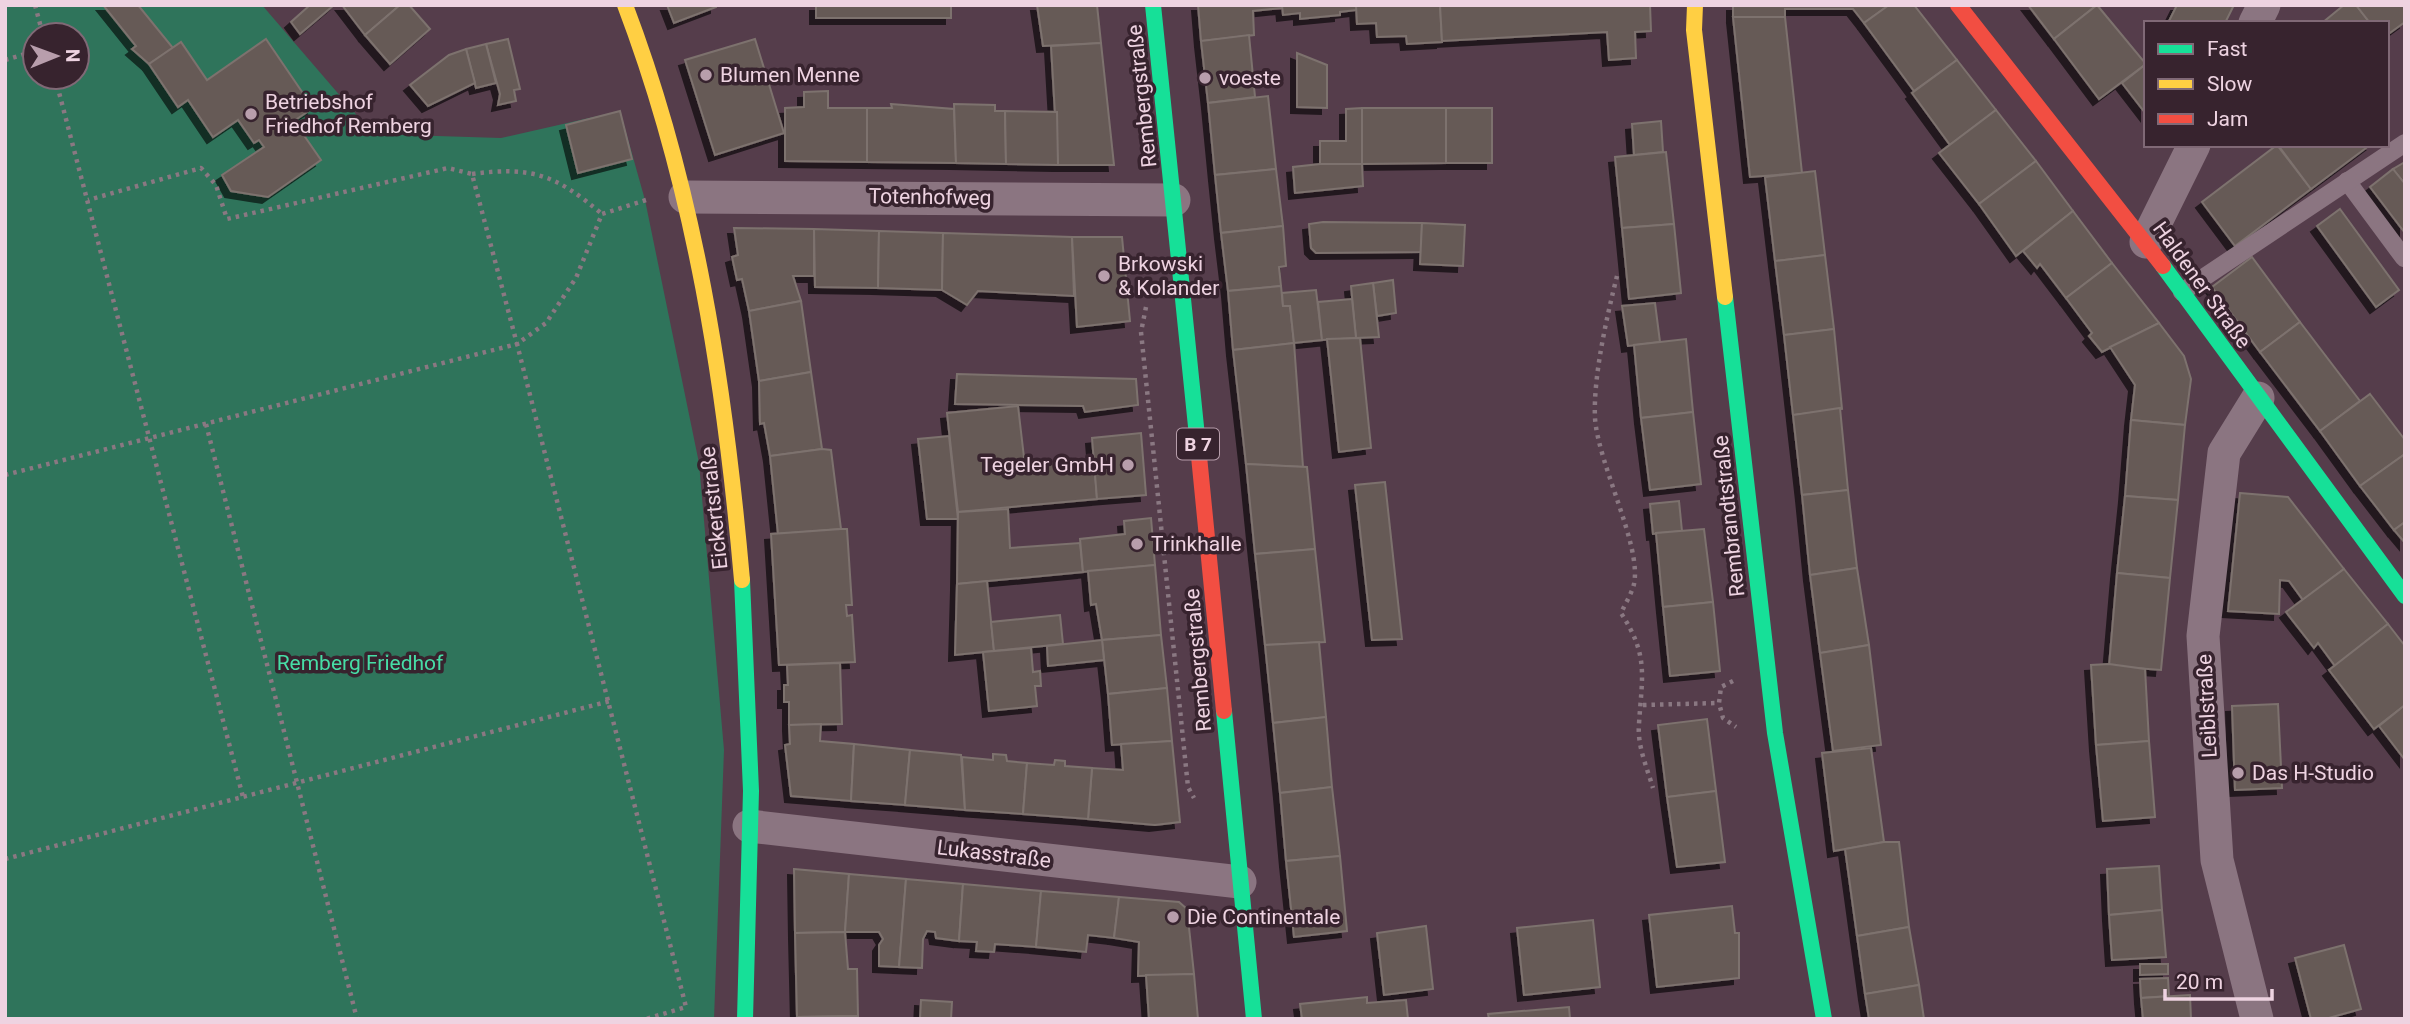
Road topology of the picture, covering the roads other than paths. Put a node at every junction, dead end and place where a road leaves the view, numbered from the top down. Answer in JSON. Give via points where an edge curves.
{"nodes":[{"id":1,"x":625,"y":5,"type":"edge"},
{"id":2,"x":1153,"y":5,"type":"edge"},
{"id":3,"x":1695,"y":5,"type":"edge"},
{"id":4,"x":1958,"y":5,"type":"edge"},
{"id":5,"x":2264,"y":5,"type":"edge"},
{"id":6,"x":2256,"y":21,"type":"edge"},
{"id":7,"x":2405,"y":143,"type":"edge"},
{"id":8,"x":2193,"y":147,"type":"edge"},
{"id":9,"x":2347,"y":181,"type":"junction"},
{"id":10,"x":685,"y":197,"type":"junction"},
{"id":11,"x":1174,"y":200,"type":"junction"},
{"id":12,"x":2146,"y":242,"type":"junction"},
{"id":13,"x":2404,"y":258,"type":"edge"},
{"id":14,"x":2182,"y":292,"type":"junction"},
{"id":15,"x":2258,"y":398,"type":"junction"},
{"id":16,"x":2405,"y":596,"type":"edge"},
{"id":17,"x":749,"y":826,"type":"junction"},
{"id":18,"x":1240,"y":882,"type":"junction"},
{"id":19,"x":745,"y":1019,"type":"edge"},
{"id":20,"x":1254,"y":1019,"type":"edge"},
{"id":21,"x":1824,"y":1019,"type":"edge"},
{"id":22,"x":2257,"y":1019,"type":"edge"}],
"edges":[{"from":1,"to":10,"type":"street","name":"Eickertstraße"},
{"from":2,"to":11,"type":"street","name":"Rembergstraße","number":"B 7"},
{"from":3,"to":21,"type":"street","name":"Rembrandtstraße","via":[[1775,733]]},
{"from":4,"to":12,"type":"street","name":"Haldener Straße"},
{"from":5,"to":6,"type":"street"},
{"from":7,"to":9,"type":"lane"},
{"from":8,"to":12,"type":"street"},
{"from":9,"to":13,"type":"lane"},
{"from":9,"to":14,"type":"lane"},
{"from":10,"to":11,"type":"street","name":"Totenhofweg"},
{"from":10,"to":17,"type":"street","name":"Eickertstraße","via":[[715,352],[738,517],[749,690]]},
{"from":11,"to":18,"type":"street","name":"Rembergstraße","number":"B 7"},
{"from":12,"to":14,"type":"street","name":"Haldener Straße"},
{"from":14,"to":15,"type":"street","name":"Haldener Straße"},
{"from":15,"to":16,"type":"street","name":"Haldener Straße"},
{"from":15,"to":22,"type":"street","name":"Leiblstraße","via":[[2224,453],[2203,636],[2217,860]]},
{"from":17,"to":18,"type":"street","name":"Lukasstraße"},
{"from":17,"to":19,"type":"street","name":"Eickertstraße"},
{"from":18,"to":20,"type":"street","name":"Rembergstraße","number":"B 7"}]}
